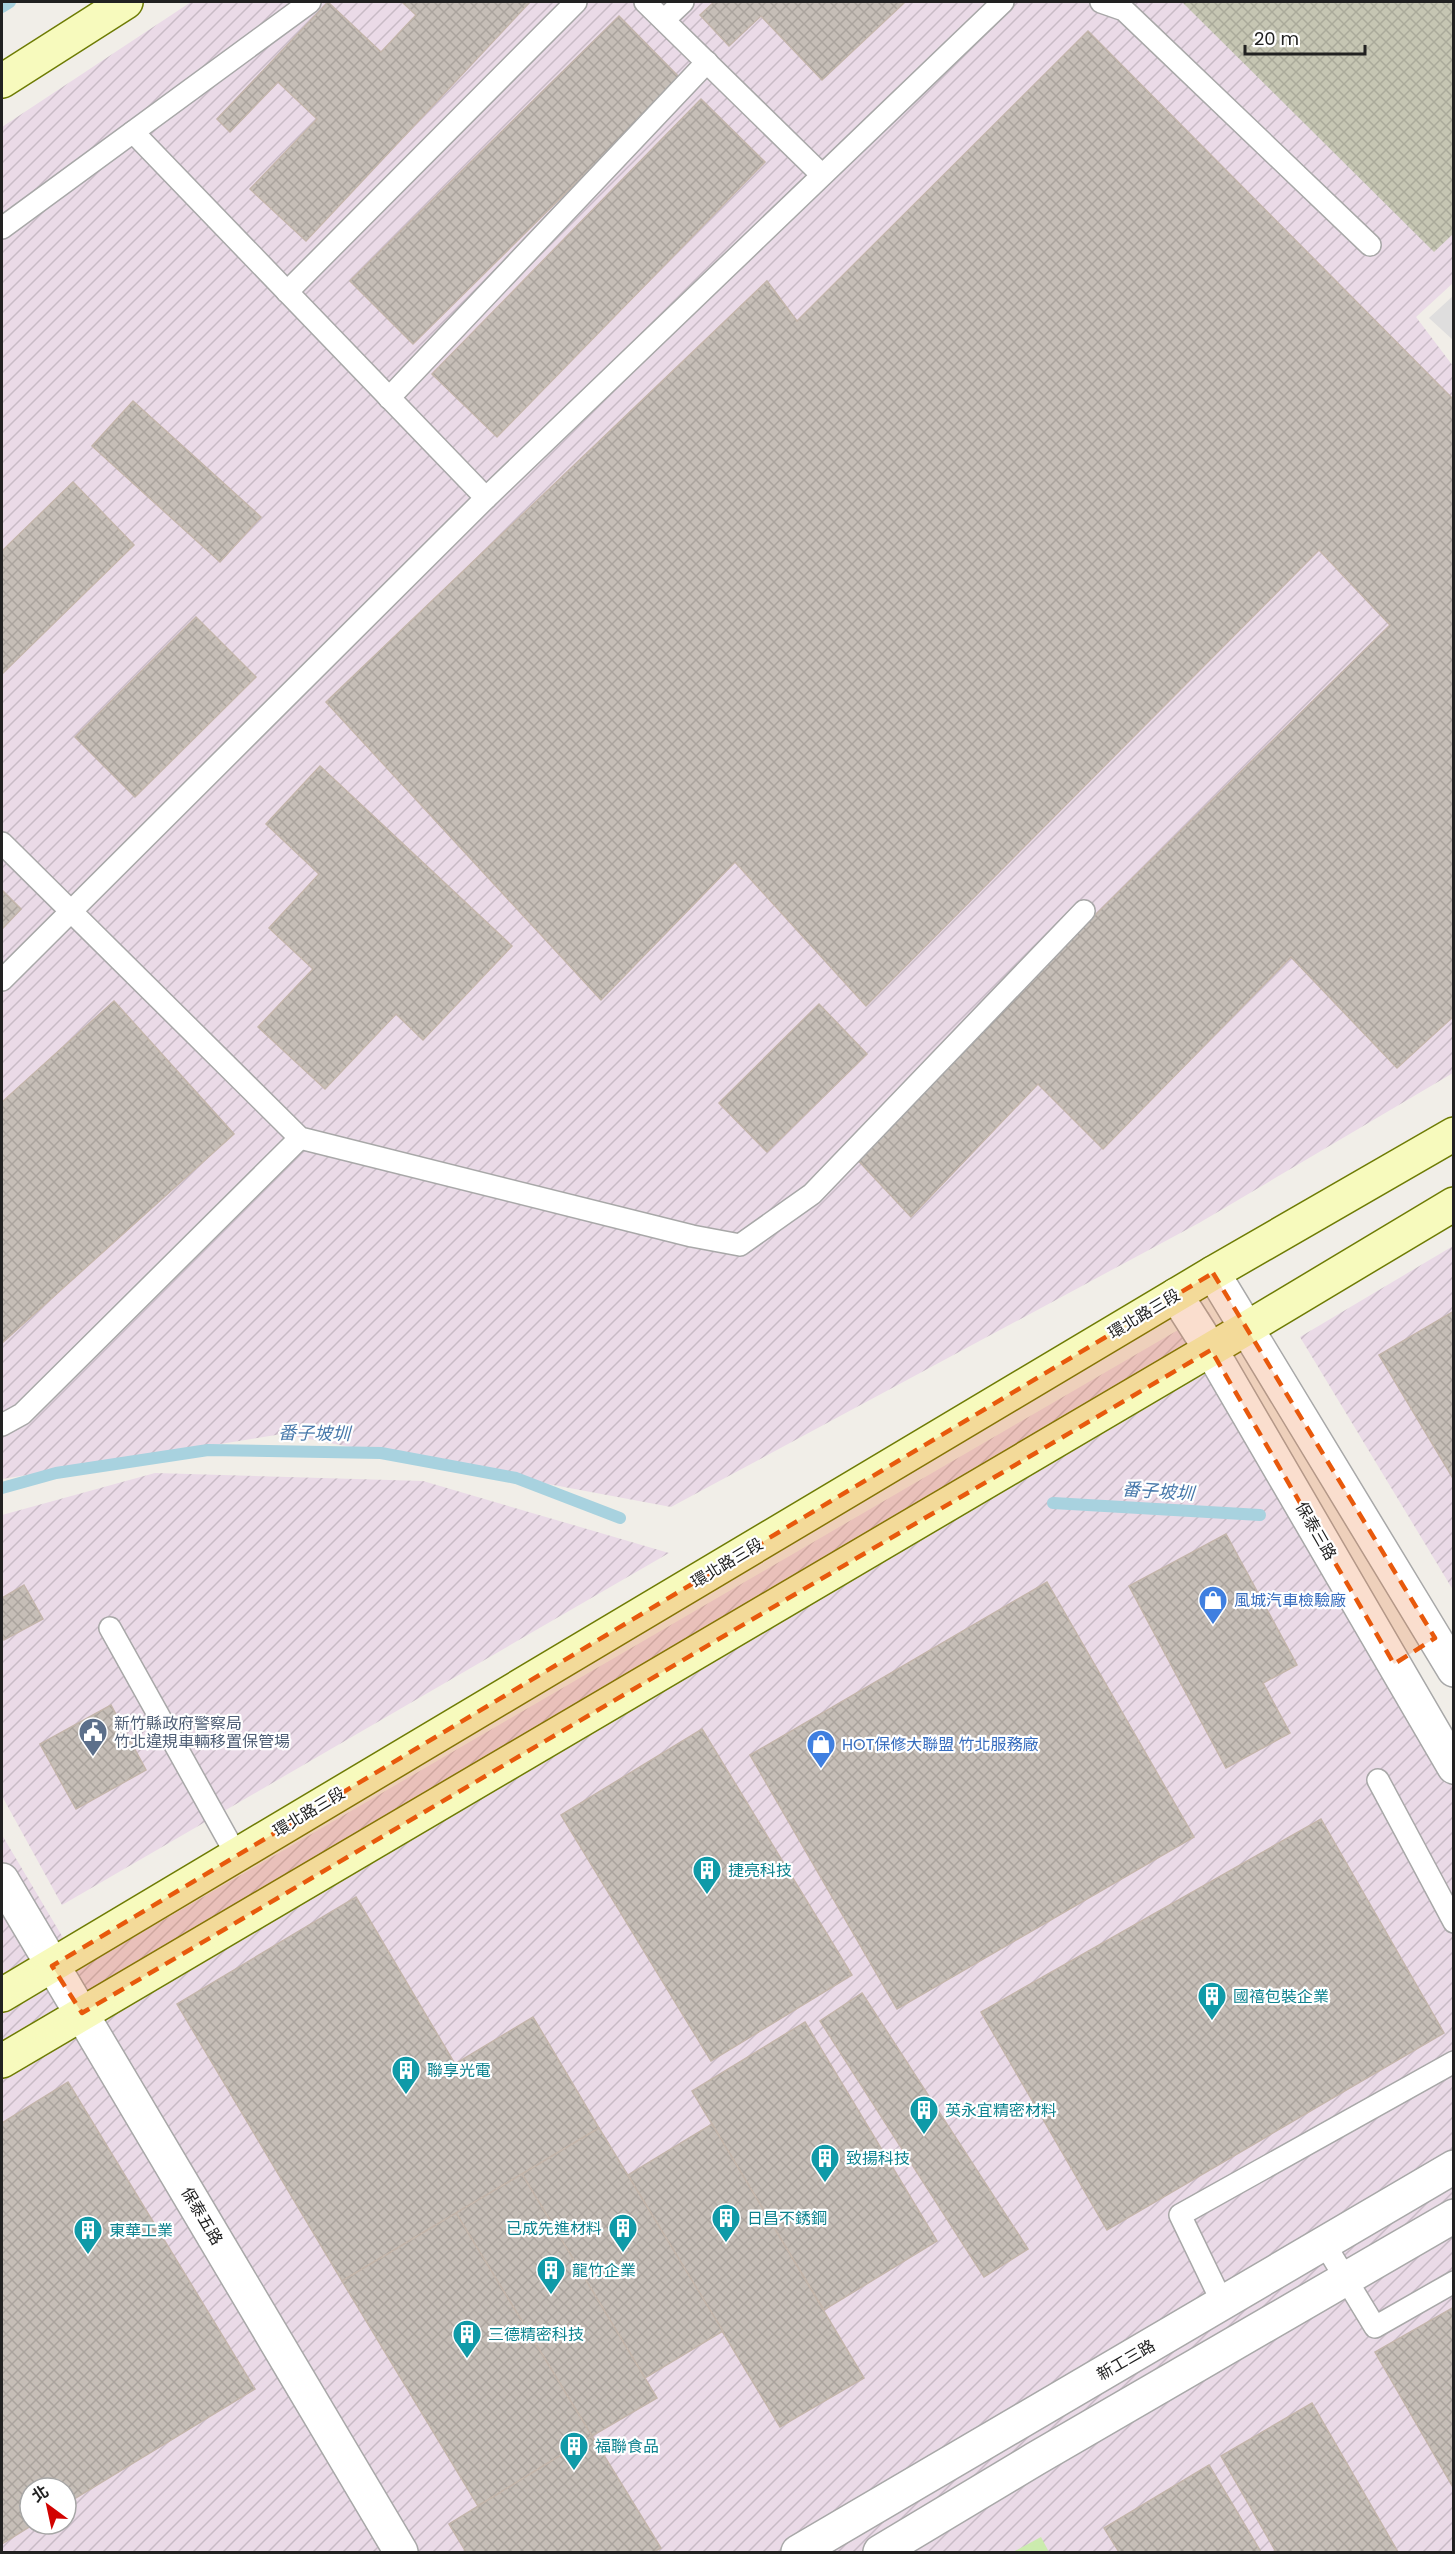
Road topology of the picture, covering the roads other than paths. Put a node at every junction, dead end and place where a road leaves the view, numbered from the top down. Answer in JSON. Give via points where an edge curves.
{"nodes":[{"id":1,"x":126,"y":2,"type":"edge"},
{"id":2,"x":310,"y":2,"type":"edge"},
{"id":3,"x":576,"y":2,"type":"edge"},
{"id":4,"x":645,"y":2,"type":"edge"},
{"id":5,"x":683,"y":2,"type":"edge"},
{"id":6,"x":1003,"y":2,"type":"edge"},
{"id":7,"x":1101,"y":2,"type":"edge"},
{"id":8,"x":664,"y":20,"type":"junction"},
{"id":9,"x":707,"y":62,"type":"junction"},
{"id":10,"x":2,"y":81,"type":"edge"},
{"id":11,"x":133,"y":132,"type":"junction"},
{"id":12,"x":822,"y":175,"type":"junction"},
{"id":13,"x":2,"y":228,"type":"edge"},
{"id":14,"x":1370,"y":245,"type":"dead end"},
{"id":15,"x":287,"y":292,"type":"junction"},
{"id":16,"x":389,"y":398,"type":"junction"},
{"id":17,"x":486,"y":498,"type":"junction"},
{"id":18,"x":2,"y":843,"type":"edge"},
{"id":19,"x":72,"y":911,"type":"junction"},
{"id":20,"x":1084,"y":911,"type":"dead end"},
{"id":21,"x":2,"y":980,"type":"edge"},
{"id":22,"x":1454,"y":1134,"type":"edge"},
{"id":23,"x":300,"y":1138,"type":"junction"},
{"id":24,"x":1454,"y":1204,"type":"edge"},
{"id":25,"x":1214,"y":1273,"type":"junction"},
{"id":26,"x":1176,"y":1295,"type":"junction"},
{"id":27,"x":1247,"y":1328,"type":"junction"},
{"id":28,"x":1211,"y":1350,"type":"junction"},
{"id":29,"x":2,"y":1425,"type":"edge"},
{"id":30,"x":110,"y":1628,"type":"dead end"},
{"id":31,"x":1444,"y":1633,"type":"edge"},
{"id":32,"x":1394,"y":1664,"type":"junction"},
{"id":33,"x":1454,"y":1670,"type":"edge"},
{"id":34,"x":1454,"y":1767,"type":"edge"},
{"id":35,"x":1378,"y":1780,"type":"dead end"},
{"id":36,"x":237,"y":1856,"type":"junction"},
{"id":37,"x":2,"y":1880,"type":"edge"},
{"id":38,"x":1454,"y":1922,"type":"edge"},
{"id":39,"x":52,"y":1966,"type":"junction"},
{"id":40,"x":2,"y":1995,"type":"edge"},
{"id":41,"x":82,"y":2013,"type":"junction"},
{"id":42,"x":2,"y":2061,"type":"edge"},
{"id":43,"x":1454,"y":2062,"type":"edge"},
{"id":44,"x":1454,"y":2167,"type":"edge"},
{"id":45,"x":1454,"y":2216,"type":"edge"},
{"id":46,"x":1324,"y":2244,"type":"junction"},
{"id":47,"x":1346,"y":2279,"type":"junction"},
{"id":48,"x":1454,"y":2283,"type":"edge"},
{"id":49,"x":1223,"y":2304,"type":"junction"},
{"id":50,"x":1077,"y":2388,"type":"junction"},
{"id":51,"x":1098,"y":2423,"type":"junction"},
{"id":52,"x":1013,"y":2426,"type":"junction"},
{"id":53,"x":1035,"y":2459,"type":"junction"},
{"id":54,"x":846,"y":2524,"type":"junction"},
{"id":55,"x":401,"y":2553,"type":"edge"},
{"id":56,"x":798,"y":2553,"type":"edge"},
{"id":57,"x":864,"y":2553,"type":"edge"},
{"id":58,"x":880,"y":2553,"type":"edge"}],
"edges":[{"from":1,"to":10,"type":"street"},
{"from":2,"to":11,"type":"lane"},
{"from":3,"to":15,"type":"lane"},
{"from":4,"to":8,"type":"lane"},
{"from":5,"to":8,"type":"lane"},
{"from":6,"to":12,"type":"lane"},
{"from":7,"to":14,"type":"lane","via":[[1124,10]]},
{"from":8,"to":9,"type":"lane"},
{"from":9,"to":12,"type":"lane"},
{"from":9,"to":16,"type":"lane"},
{"from":11,"to":13,"type":"lane"},
{"from":11,"to":15,"type":"lane"},
{"from":12,"to":17,"type":"lane"},
{"from":15,"to":16,"type":"lane"},
{"from":16,"to":17,"type":"lane"},
{"from":17,"to":19,"type":"lane"},
{"from":18,"to":19,"type":"lane"},
{"from":19,"to":21,"type":"lane"},
{"from":19,"to":23,"type":"lane"},
{"from":20,"to":23,"type":"lane","via":[[813,1194],[740,1245]]},
{"from":22,"to":25,"type":"street","name":"環北路三段"},
{"from":23,"to":29,"type":"lane","via":[[22,1414]]},
{"from":24,"to":27,"type":"street"},
{"from":25,"to":26,"type":"street","name":"環北路三段"},
{"from":25,"to":27,"type":"street"},
{"from":26,"to":28,"type":"street","name":"保泰三路"},
{"from":26,"to":36,"type":"street","name":"環北路三段"},
{"from":27,"to":28,"type":"street"},
{"from":27,"to":31,"type":"street"},
{"from":28,"to":32,"type":"street","name":"保泰三路"},
{"from":28,"to":41,"type":"street"},
{"from":30,"to":36,"type":"lane"},
{"from":31,"to":32,"type":"street"},
{"from":31,"to":33,"type":"street"},
{"from":32,"to":34,"type":"street","name":"保泰三路"},
{"from":35,"to":38,"type":"lane"},
{"from":36,"to":39,"type":"street","name":"環北路三段"},
{"from":37,"to":39,"type":"street","name":"保泰五路"},
{"from":39,"to":40,"type":"street","name":"環北路三段"},
{"from":39,"to":41,"type":"street","name":"保泰五路"},
{"from":41,"to":42,"type":"street"},
{"from":41,"to":55,"type":"street","name":"保泰五路"},
{"from":43,"to":49,"type":"lane","via":[[1180,2215]]},
{"from":44,"to":46,"type":"street","name":"新工三路"},
{"from":45,"to":47,"type":"street"},
{"from":46,"to":47,"type":"lane"},
{"from":46,"to":49,"type":"street","name":"新工三路"},
{"from":47,"to":48,"type":"lane","via":[[1375,2327]]},
{"from":47,"to":51,"type":"street"},
{"from":49,"to":50,"type":"street","name":"新工三路"},
{"from":50,"to":51,"type":"street"},
{"from":50,"to":52,"type":"street","name":"新工三路"},
{"from":51,"to":53,"type":"street"},
{"from":52,"to":53,"type":"street"},
{"from":52,"to":54,"type":"street","name":"新工三路"},
{"from":53,"to":58,"type":"street"},
{"from":54,"to":56,"type":"street","name":"新工三路"},
{"from":54,"to":57,"type":"street"}]}
